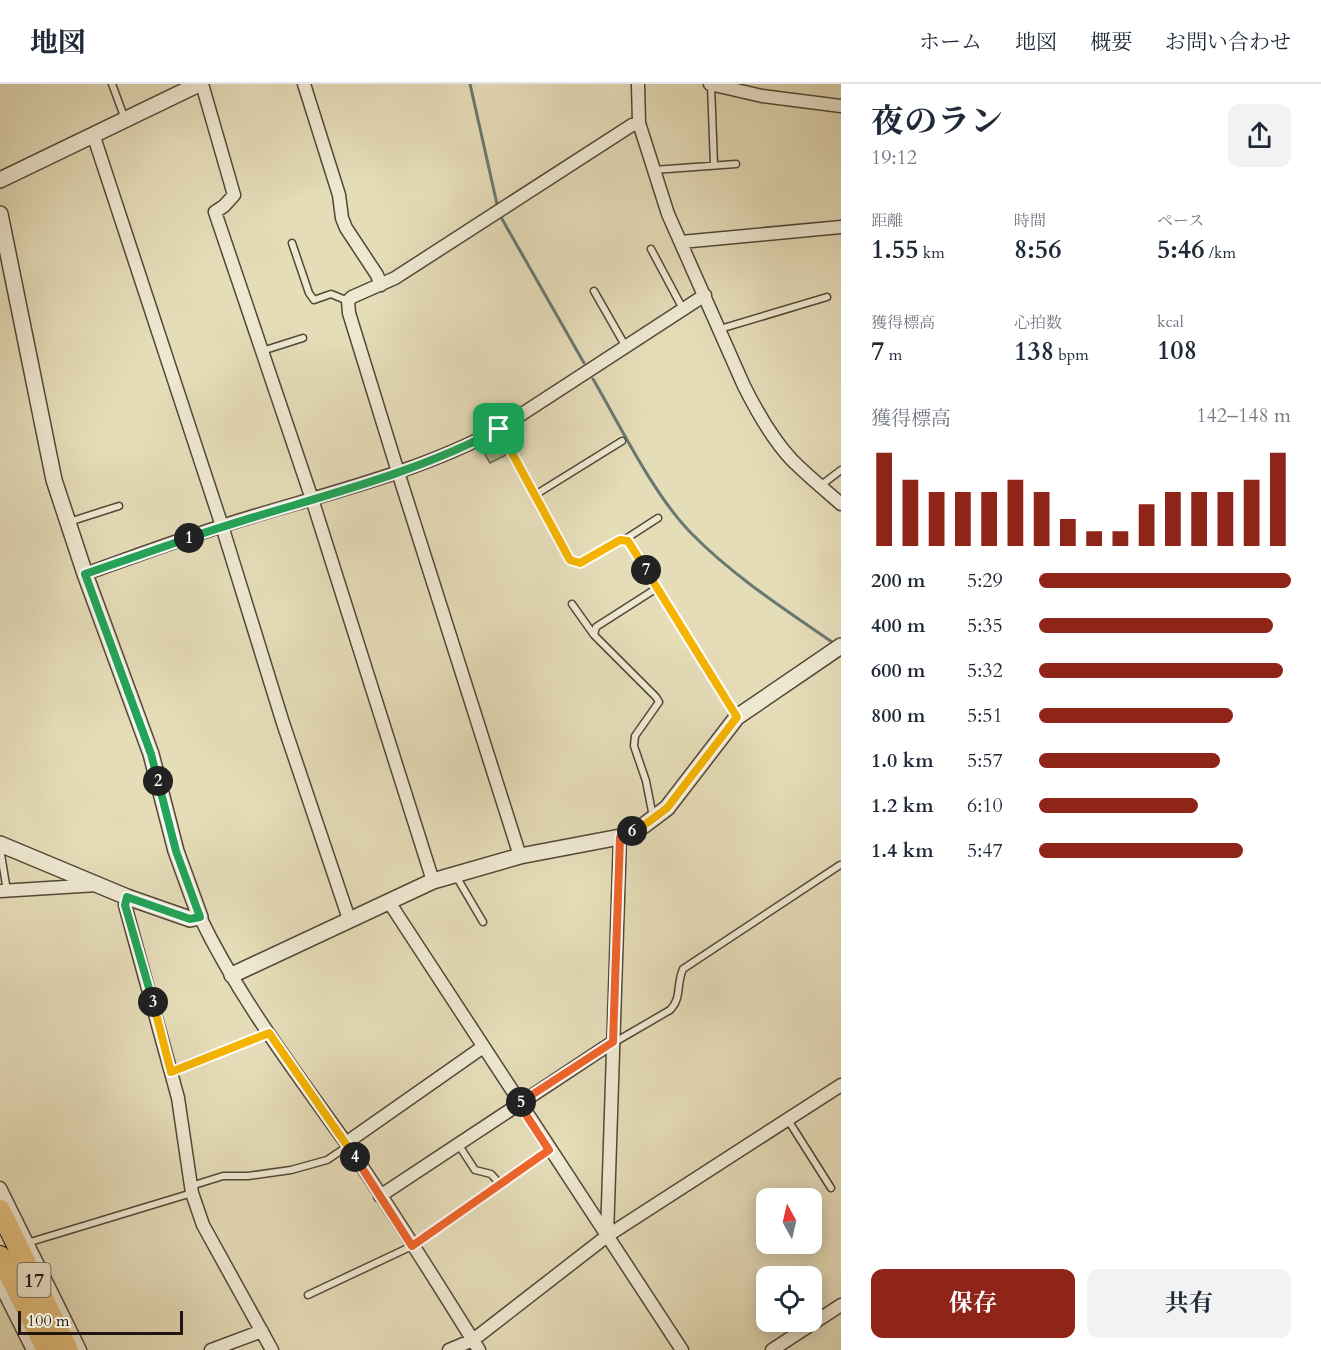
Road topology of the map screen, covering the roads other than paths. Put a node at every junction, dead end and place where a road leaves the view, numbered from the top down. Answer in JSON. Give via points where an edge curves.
{"nodes":[{"id":1,"x":112,"y":84,"type":"edge"},
{"id":2,"x":201,"y":84,"type":"edge"},
{"id":3,"x":304,"y":84,"type":"edge"},
{"id":4,"x":638,"y":84,"type":"edge"},
{"id":5,"x":711,"y":84,"type":"edge"},
{"id":6,"x":841,"y":106,"type":"edge"},
{"id":7,"x":125,"y":119,"type":"junction"},
{"id":8,"x":639,"y":123,"type":"junction"},
{"id":9,"x":93,"y":134,"type":"junction"},
{"id":10,"x":736,"y":164,"type":"dead end"},
{"id":11,"x":714,"y":165,"type":"junction"},
{"id":12,"x":653,"y":170,"type":"junction"},
{"id":13,"x":0,"y":180,"type":"edge"},
{"id":14,"x":0,"y":214,"type":"edge"},
{"id":15,"x":841,"y":227,"type":"edge"},
{"id":16,"x":681,"y":242,"type":"junction"},
{"id":17,"x":292,"y":243,"type":"dead end"},
{"id":18,"x":651,"y":249,"type":"dead end"},
{"id":19,"x":381,"y":285,"type":"junction"},
{"id":20,"x":594,"y":291,"type":"dead end"},
{"id":21,"x":705,"y":295,"type":"junction"},
{"id":22,"x":826,"y":297,"type":"dead end"},
{"id":23,"x":348,"y":301,"type":"junction"},
{"id":24,"x":683,"y":309,"type":"junction"},
{"id":25,"x":720,"y":329,"type":"junction"},
{"id":26,"x":303,"y":338,"type":"dead end"},
{"id":27,"x":626,"y":347,"type":"junction"},
{"id":28,"x":262,"y":351,"type":"junction"},
{"id":29,"x":499,"y":429,"type":"junction"},
{"id":30,"x":622,"y":441,"type":"dead end"},
{"id":31,"x":841,"y":470,"type":"edge"},
{"id":32,"x":398,"y":472,"type":"junction"},
{"id":33,"x":820,"y":486,"type":"junction"},
{"id":34,"x":535,"y":495,"type":"junction"},
{"id":35,"x":312,"y":499,"type":"junction"},
{"id":36,"x":841,"y":504,"type":"edge"},
{"id":37,"x":119,"y":506,"type":"dead end"},
{"id":38,"x":658,"y":518,"type":"dead end"},
{"id":39,"x":68,"y":523,"type":"junction"},
{"id":40,"x":222,"y":526,"type":"junction"},
{"id":41,"x":623,"y":540,"type":"junction"},
{"id":42,"x":85,"y":574,"type":"junction"},
{"id":43,"x":657,"y":588,"type":"junction"},
{"id":44,"x":572,"y":604,"type":"dead end"},
{"id":45,"x":594,"y":635,"type":"junction"},
{"id":46,"x":841,"y":646,"type":"edge"},
{"id":47,"x":737,"y":717,"type":"junction"},
{"id":48,"x":653,"y":819,"type":"junction"},
{"id":49,"x":620,"y":837,"type":"junction"},
{"id":50,"x":0,"y":846,"type":"edge"},
{"id":51,"x":520,"y":855,"type":"junction"},
{"id":52,"x":840,"y":865,"type":"edge"},
{"id":53,"x":456,"y":875,"type":"junction"},
{"id":54,"x":433,"y":881,"type":"junction"},
{"id":55,"x":97,"y":885,"type":"junction"},
{"id":56,"x":3,"y":891,"type":"edge"},
{"id":57,"x":127,"y":897,"type":"junction"},
{"id":58,"x":389,"y":902,"type":"junction"},
{"id":59,"x":200,"y":917,"type":"junction"},
{"id":60,"x":349,"y":919,"type":"junction"},
{"id":61,"x":483,"y":922,"type":"dead end"},
{"id":62,"x":232,"y":975,"type":"junction"},
{"id":63,"x":269,"y":1033,"type":"junction"},
{"id":64,"x":613,"y":1042,"type":"junction"},
{"id":65,"x":483,"y":1047,"type":"junction"},
{"id":66,"x":171,"y":1072,"type":"junction"},
{"id":67,"x":840,"y":1087,"type":"edge"},
{"id":68,"x":519,"y":1104,"type":"junction"},
{"id":69,"x":788,"y":1119,"type":"junction"},
{"id":70,"x":458,"y":1144,"type":"junction"},
{"id":71,"x":347,"y":1145,"type":"junction"},
{"id":72,"x":549,"y":1150,"type":"junction"},
{"id":73,"x":501,"y":1184,"type":"junction"},
{"id":74,"x":0,"y":1188,"type":"edge"},
{"id":75,"x":831,"y":1188,"type":"dead end"},
{"id":76,"x":191,"y":1190,"type":"junction"},
{"id":77,"x":380,"y":1196,"type":"junction"},
{"id":78,"x":0,"y":1210,"type":"edge"},
{"id":79,"x":607,"y":1236,"type":"junction"},
{"id":80,"x":27,"y":1242,"type":"junction"},
{"id":81,"x":412,"y":1246,"type":"junction"},
{"id":82,"x":0,"y":1256,"type":"edge"},
{"id":83,"x":0,"y":1284,"type":"edge"},
{"id":84,"x":308,"y":1295,"type":"dead end"},
{"id":85,"x":10,"y":1304,"type":"junction"},
{"id":86,"x":841,"y":1305,"type":"edge"},
{"id":87,"x":29,"y":1315,"type":"junction"},
{"id":88,"x":262,"y":1331,"type":"junction"},
{"id":89,"x":476,"y":1345,"type":"edge"},
{"id":90,"x":33,"y":1350,"type":"edge"},
{"id":91,"x":47,"y":1350,"type":"edge"},
{"id":92,"x":68,"y":1350,"type":"edge"},
{"id":93,"x":80,"y":1350,"type":"edge"},
{"id":94,"x":211,"y":1350,"type":"edge"},
{"id":95,"x":272,"y":1350,"type":"edge"},
{"id":96,"x":449,"y":1350,"type":"edge"},
{"id":97,"x":682,"y":1350,"type":"edge"},
{"id":98,"x":772,"y":1350,"type":"edge"}],
"edges":[{"from":1,"to":7,"type":"lane"},
{"from":2,"to":7,"type":"street"},
{"from":2,"to":28,"type":"street","via":[[234,195],[215,212]]},
{"from":3,"to":19,"type":"street","via":[[339,195],[342,218]]},
{"from":4,"to":8,"type":"street"},
{"from":5,"to":6,"type":"street","via":[[762,96]]},
{"from":5,"to":11,"type":"lane"},
{"from":7,"to":9,"type":"street"},
{"from":8,"to":12,"type":"street"},
{"from":8,"to":19,"type":"street"},
{"from":9,"to":13,"type":"street"},
{"from":9,"to":40,"type":"street"},
{"from":10,"to":11,"type":"lane"},
{"from":11,"to":12,"type":"lane"},
{"from":12,"to":16,"type":"street"},
{"from":14,"to":39,"type":"street","via":[[54,480]]},
{"from":15,"to":16,"type":"street"},
{"from":16,"to":21,"type":"street"},
{"from":17,"to":23,"type":"lane","via":[[314,300],[331,294]]},
{"from":18,"to":24,"type":"lane"},
{"from":19,"to":23,"type":"street"},
{"from":20,"to":27,"type":"lane"},
{"from":21,"to":24,"type":"street"},
{"from":21,"to":25,"type":"street"},
{"from":22,"to":25,"type":"lane"},
{"from":23,"to":32,"type":"street"},
{"from":24,"to":27,"type":"street"},
{"from":25,"to":33,"type":"street","via":[[765,424],[792,460]]},
{"from":26,"to":28,"type":"lane"},
{"from":27,"to":29,"type":"street"},
{"from":28,"to":35,"type":"street"},
{"from":29,"to":32,"type":"street","via":[[467,447]]},
{"from":29,"to":34,"type":"lane"},
{"from":30,"to":34,"type":"lane"},
{"from":31,"to":33,"type":"lane"},
{"from":32,"to":35,"type":"street"},
{"from":32,"to":51,"type":"street"},
{"from":33,"to":36,"type":"street"},
{"from":34,"to":41,"type":"lane","via":[[570,560],[580,563]]},
{"from":35,"to":40,"type":"street"},
{"from":35,"to":54,"type":"street"},
{"from":37,"to":39,"type":"lane"},
{"from":38,"to":41,"type":"lane"},
{"from":39,"to":42,"type":"street"},
{"from":40,"to":42,"type":"street"},
{"from":40,"to":60,"type":"street"},
{"from":41,"to":43,"type":"lane","via":[[628,541]]},
{"from":42,"to":59,"type":"street","via":[[151,754],[176,851]]},
{"from":43,"to":45,"type":"lane","via":[[596,627]]},
{"from":43,"to":47,"type":"lane"},
{"from":44,"to":45,"type":"lane"},
{"from":45,"to":48,"type":"lane","via":[[659,702],[635,736],[633,746],[646,781]]},
{"from":46,"to":47,"type":"street"},
{"from":47,"to":48,"type":"street","via":[[667,808]]},
{"from":48,"to":49,"type":"street"},
{"from":49,"to":51,"type":"street"},
{"from":49,"to":64,"type":"street"},
{"from":50,"to":55,"type":"street"},
{"from":50,"to":56,"type":"lane"},
{"from":51,"to":53,"type":"street"},
{"from":52,"to":64,"type":"lane","via":[[683,969],[676,1003],[670,1010]]},
{"from":53,"to":54,"type":"street"},
{"from":53,"to":61,"type":"lane"},
{"from":54,"to":58,"type":"street"},
{"from":55,"to":56,"type":"street"},
{"from":55,"to":57,"type":"street"},
{"from":57,"to":59,"type":"street","via":[[190,919]]},
{"from":57,"to":66,"type":"street","via":[[125,905]]},
{"from":58,"to":60,"type":"street"},
{"from":58,"to":65,"type":"street"},
{"from":59,"to":62,"type":"street"},
{"from":60,"to":62,"type":"street"},
{"from":62,"to":63,"type":"street"},
{"from":63,"to":66,"type":"lane"},
{"from":63,"to":71,"type":"street"},
{"from":64,"to":68,"type":"street"},
{"from":64,"to":79,"type":"street"},
{"from":65,"to":68,"type":"street"},
{"from":65,"to":71,"type":"street"},
{"from":66,"to":76,"type":"street"},
{"from":67,"to":69,"type":"street"},
{"from":68,"to":70,"type":"street"},
{"from":68,"to":72,"type":"street"},
{"from":69,"to":75,"type":"lane"},
{"from":69,"to":79,"type":"street"},
{"from":70,"to":73,"type":"lane","via":[[475,1170],[491,1174]]},
{"from":70,"to":77,"type":"street"},
{"from":71,"to":76,"type":"lane","via":[[327,1160],[291,1170],[222,1176]]},
{"from":71,"to":77,"type":"street"},
{"from":72,"to":73,"type":"lane"},
{"from":72,"to":79,"type":"street"},
{"from":73,"to":81,"type":"lane"},
{"from":74,"to":80,"type":"street"},
{"from":76,"to":80,"type":"lane"},
{"from":76,"to":88,"type":"street","via":[[203,1225]]},
{"from":77,"to":81,"type":"street"},
{"from":78,"to":92,"type":"highway","number":"17"},
{"from":79,"to":89,"type":"street"},
{"from":79,"to":97,"type":"street"},
{"from":80,"to":93,"type":"street"},
{"from":81,"to":84,"type":"lane"},
{"from":81,"to":89,"type":"street"},
{"from":82,"to":87,"type":"highway","number":"17"},
{"from":83,"to":85,"type":"street"},
{"from":85,"to":87,"type":"highway"},
{"from":85,"to":90,"type":"street"},
{"from":86,"to":98,"type":"street"},
{"from":87,"to":91,"type":"highway","number":"17"},
{"from":88,"to":94,"type":"street"},
{"from":88,"to":95,"type":"street"},
{"from":89,"to":96,"type":"street"}]}
